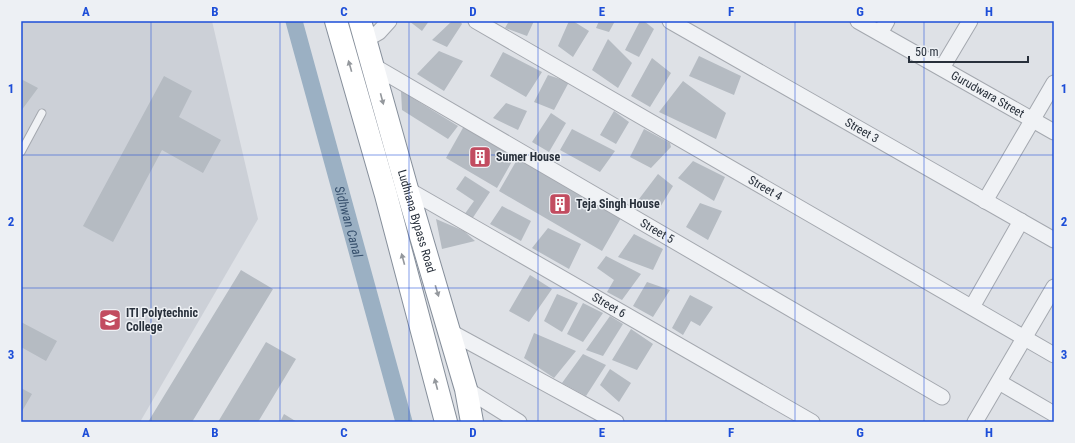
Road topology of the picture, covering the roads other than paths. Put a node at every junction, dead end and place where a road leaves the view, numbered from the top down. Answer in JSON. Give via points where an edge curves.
{"nodes":[{"id":1,"x":336,"y":21,"type":"edge"},
{"id":2,"x":389,"y":21,"type":"edge"},
{"id":3,"x":476,"y":21,"type":"edge"},
{"id":4,"x":670,"y":21,"type":"edge"},
{"id":5,"x":858,"y":21,"type":"edge"},
{"id":6,"x":970,"y":21,"type":"edge"},
{"id":7,"x":884,"y":27,"type":"edge"},
{"id":8,"x":362,"y":31,"type":"edge"},
{"id":9,"x":372,"y":65,"type":"junction"},
{"id":10,"x":942,"y":68,"type":"junction"},
{"id":11,"x":1054,"y":83,"type":"edge"},
{"id":12,"x":42,"y":113,"type":"dead end"},
{"id":13,"x":1032,"y":122,"type":"junction"},
{"id":14,"x":1054,"y":132,"type":"edge"},
{"id":15,"x":21,"y":152,"type":"edge"},
{"id":16,"x":407,"y":189,"type":"junction"},
{"id":17,"x":985,"y":201,"type":"junction"},
{"id":18,"x":1021,"y":221,"type":"junction"},
{"id":19,"x":1054,"y":240,"type":"edge"},
{"id":20,"x":1054,"y":286,"type":"edge"},
{"id":21,"x":972,"y":307,"type":"junction"},
{"id":22,"x":449,"y":331,"type":"junction"},
{"id":23,"x":1025,"y":338,"type":"junction"},
{"id":24,"x":1054,"y":355,"type":"edge"},
{"id":25,"x":999,"y":382,"type":"junction"},
{"id":26,"x":466,"y":389,"type":"junction"},
{"id":27,"x":942,"y":397,"type":"dead end"},
{"id":28,"x":1054,"y":414,"type":"edge"},
{"id":29,"x":446,"y":422,"type":"edge"},
{"id":30,"x":472,"y":422,"type":"edge"},
{"id":31,"x":519,"y":422,"type":"edge"},
{"id":32,"x":616,"y":422,"type":"edge"},
{"id":33,"x":812,"y":422,"type":"edge"},
{"id":34,"x":975,"y":422,"type":"edge"}],
"edges":[{"from":29,"to":1,"type":"highway","name":"Ludhiana Bypass Road","one_way":true,"via":[[386,195]]},
{"from":2,"to":8,"type":"street","via":[[379,32]]},
{"from":3,"to":21,"type":"street","name":"Street 4"},
{"from":4,"to":17,"type":"street","name":"Street 3"},
{"from":5,"to":7,"type":"street","name":"Gurudwara Street"},
{"from":6,"to":10,"type":"street"},
{"from":7,"to":10,"type":"street","name":"Gurudwara Street"},
{"from":8,"to":9,"type":"highway","name":"Ludhiana Bypass Road"},
{"from":9,"to":16,"type":"highway","name":"Ludhiana Bypass Road","one_way":true},
{"from":9,"to":27,"type":"street","name":"Street 5"},
{"from":10,"to":13,"type":"street","name":"Gurudwara Street"},
{"from":11,"to":13,"type":"street"},
{"from":12,"to":15,"type":"lane"},
{"from":13,"to":14,"type":"street","name":"Gurudwara Street"},
{"from":13,"to":17,"type":"street"},
{"from":16,"to":22,"type":"highway","name":"Ludhiana Bypass Road","one_way":true},
{"from":16,"to":33,"type":"street","name":"Street 6"},
{"from":17,"to":18,"type":"street","name":"Street 3"},
{"from":18,"to":19,"type":"street","name":"Street 3"},
{"from":18,"to":21,"type":"street"},
{"from":20,"to":23,"type":"street"},
{"from":21,"to":23,"type":"street","name":"Street 4"},
{"from":22,"to":26,"type":"highway","name":"Ludhiana Bypass Road"},
{"from":22,"to":32,"type":"street"},
{"from":23,"to":24,"type":"street","name":"Street 4"},
{"from":23,"to":25,"type":"street"},
{"from":25,"to":28,"type":"street"},
{"from":25,"to":34,"type":"street"},
{"from":26,"to":30,"type":"highway","name":"Ludhiana Bypass Road"},
{"from":26,"to":31,"type":"street"}]}
